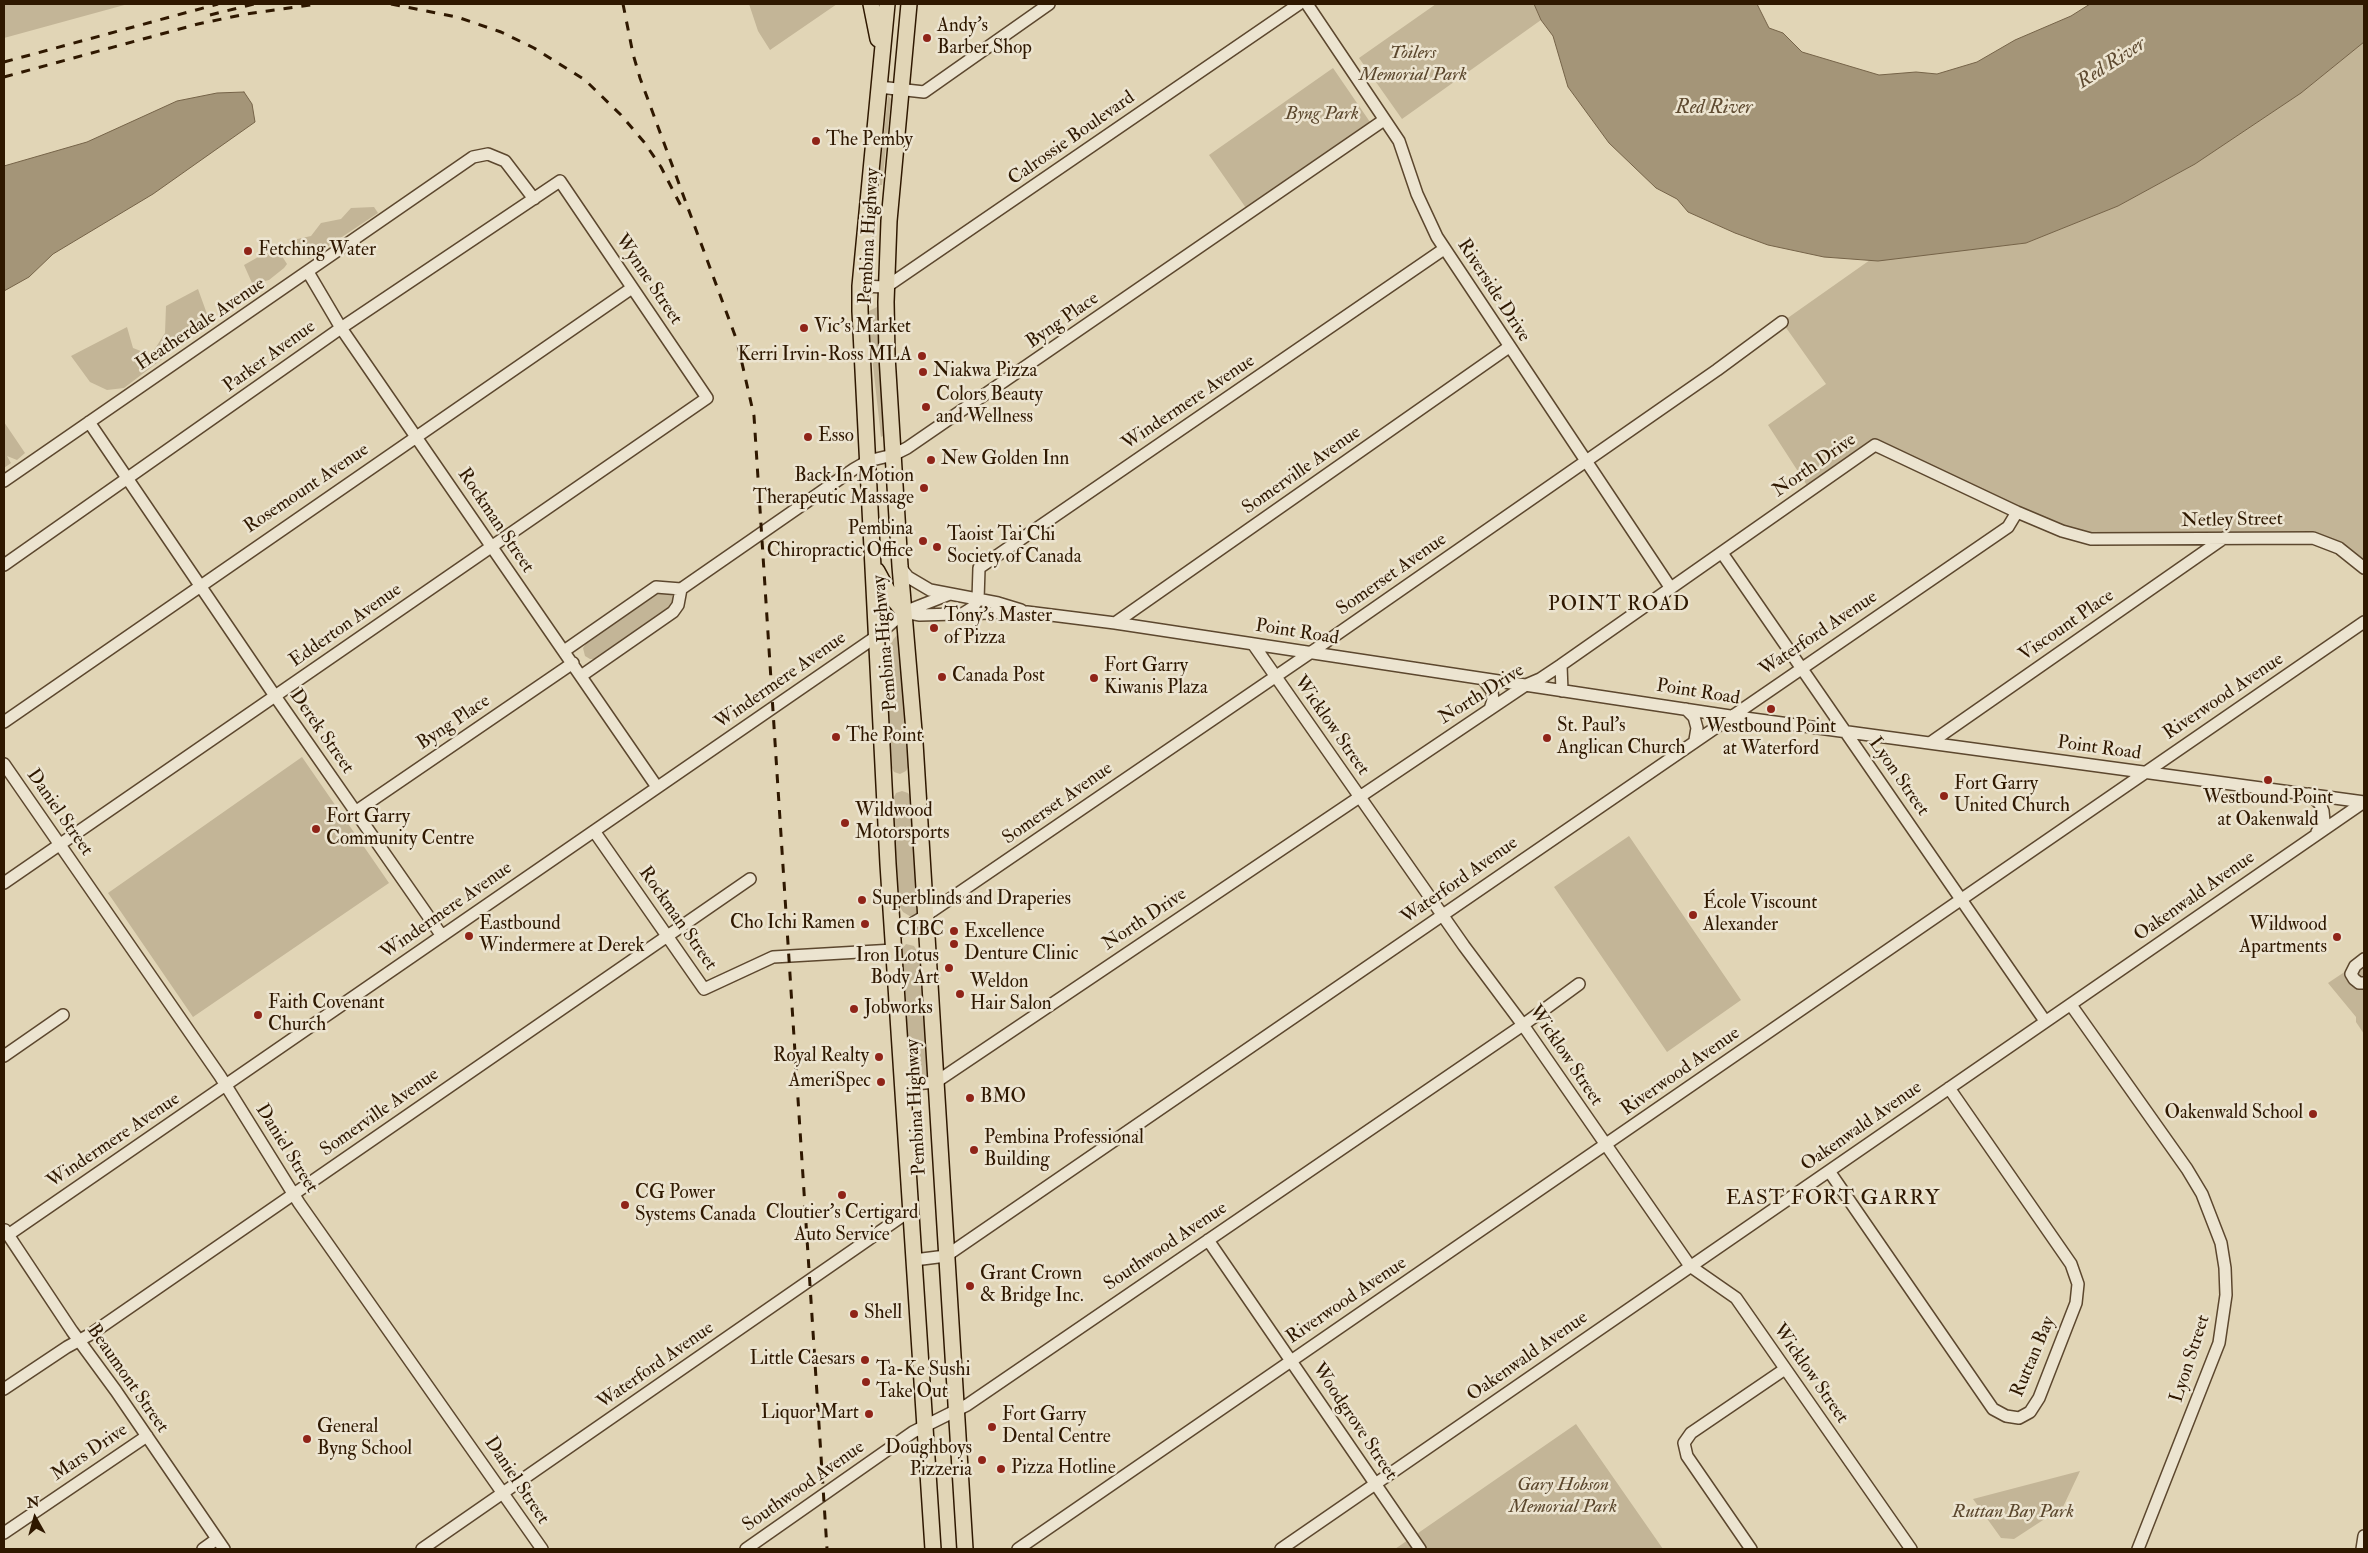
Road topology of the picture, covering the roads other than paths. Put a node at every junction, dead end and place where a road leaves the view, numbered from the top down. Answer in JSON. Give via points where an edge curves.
{"nodes":[{"id":1,"x":871,"y":4,"type":"edge"},
{"id":2,"x":887,"y":4,"type":"edge"},
{"id":3,"x":909,"y":4,"type":"edge"},
{"id":4,"x":1050,"y":4,"type":"edge"},
{"id":5,"x":1299,"y":4,"type":"edge"},
{"id":6,"x":1307,"y":4,"type":"edge"},
{"id":7,"x":881,"y":64,"type":"junction"},
{"id":8,"x":879,"y":88,"type":"junction"},
{"id":9,"x":901,"y":89,"type":"junction"},
{"id":10,"x":1384,"y":120,"type":"junction"},
{"id":11,"x":560,"y":181,"type":"joint"},
{"id":12,"x":534,"y":199,"type":"junction"},
{"id":13,"x":1444,"y":249,"type":"junction"},
{"id":14,"x":308,"y":272,"type":"junction"},
{"id":15,"x":860,"y":286,"type":"junction"},
{"id":16,"x":886,"y":287,"type":"junction"},
{"id":17,"x":632,"y":288,"type":"junction"},
{"id":18,"x":1782,"y":322,"type":"dead end"},
{"id":19,"x":341,"y":328,"type":"junction"},
{"id":20,"x":1509,"y":347,"type":"junction"},
{"id":21,"x":707,"y":398,"type":"joint"},
{"id":22,"x":89,"y":422,"type":"junction"},
{"id":23,"x":416,"y":436,"type":"junction"},
{"id":24,"x":893,"y":455,"type":"junction"},
{"id":25,"x":868,"y":461,"type":"junction"},
{"id":26,"x":1585,"y":462,"type":"junction"},
{"id":27,"x":127,"y":480,"type":"junction"},
{"id":28,"x":4,"y":481,"type":"edge"},
{"id":29,"x":2017,"y":512,"type":"junction"},
{"id":30,"x":2224,"y":538,"type":"junction"},
{"id":31,"x":2091,"y":539,"type":"joint"},
{"id":32,"x":492,"y":547,"type":"junction"},
{"id":33,"x":1722,"y":553,"type":"junction"},
{"id":34,"x":4,"y":565,"type":"edge"},
{"id":35,"x":900,"y":566,"type":"junction"},
{"id":36,"x":875,"y":567,"type":"junction"},
{"id":37,"x":2364,"y":568,"type":"edge"},
{"id":38,"x":199,"y":585,"type":"junction"},
{"id":39,"x":1670,"y":588,"type":"junction"},
{"id":40,"x":681,"y":589,"type":"junction"},
{"id":41,"x":950,"y":594,"type":"junction"},
{"id":42,"x":978,"y":600,"type":"junction"},
{"id":43,"x":904,"y":612,"type":"junction"},
{"id":44,"x":1027,"y":612,"type":"junction"},
{"id":45,"x":963,"y":614,"type":"junction"},
{"id":46,"x":2364,"y":622,"type":"edge"},
{"id":47,"x":1115,"y":623,"type":"junction"},
{"id":48,"x":878,"y":636,"type":"junction"},
{"id":49,"x":1253,"y":644,"type":"junction"},
{"id":50,"x":564,"y":651,"type":"junction"},
{"id":51,"x":1310,"y":653,"type":"junction"},
{"id":52,"x":573,"y":663,"type":"junction"},
{"id":53,"x":1561,"y":665,"type":"junction"},
{"id":54,"x":1802,"y":668,"type":"junction"},
{"id":55,"x":581,"y":676,"type":"junction"},
{"id":56,"x":1275,"y":676,"type":"junction"},
{"id":57,"x":1483,"y":679,"type":"junction"},
{"id":58,"x":1526,"y":685,"type":"junction"},
{"id":59,"x":1562,"y":691,"type":"junction"},
{"id":60,"x":275,"y":696,"type":"junction"},
{"id":61,"x":1490,"y":708,"type":"junction"},
{"id":62,"x":1686,"y":709,"type":"junction"},
{"id":63,"x":1730,"y":716,"type":"junction"},
{"id":64,"x":4,"y":722,"type":"edge"},
{"id":65,"x":1844,"y":730,"type":"junction"},
{"id":66,"x":1695,"y":740,"type":"junction"},
{"id":67,"x":1930,"y":743,"type":"junction"},
{"id":68,"x":4,"y":764,"type":"edge"},
{"id":69,"x":2144,"y":773,"type":"junction"},
{"id":70,"x":657,"y":787,"type":"junction"},
{"id":71,"x":2308,"y":794,"type":"junction"},
{"id":72,"x":1359,"y":797,"type":"junction"},
{"id":73,"x":2364,"y":802,"type":"edge"},
{"id":74,"x":355,"y":812,"type":"junction"},
{"id":75,"x":594,"y":831,"type":"junction"},
{"id":76,"x":2314,"y":836,"type":"junction"},
{"id":77,"x":58,"y":845,"type":"junction"},
{"id":78,"x":750,"y":879,"type":"dead end"},
{"id":79,"x":4,"y":883,"type":"edge"},
{"id":80,"x":1960,"y":900,"type":"junction"},
{"id":81,"x":1442,"y":915,"type":"junction"},
{"id":82,"x":925,"y":916,"type":"junction"},
{"id":83,"x":666,"y":935,"type":"junction"},
{"id":84,"x":442,"y":936,"type":"junction"},
{"id":85,"x":894,"y":942,"type":"junction"},
{"id":86,"x":2364,"y":959,"type":"edge"},
{"id":87,"x":2364,"y":983,"type":"edge"},
{"id":88,"x":1578,"y":984,"type":"dead end"},
{"id":89,"x":2071,"y":1005,"type":"junction"},
{"id":90,"x":63,"y":1015,"type":"dead end"},
{"id":91,"x":2045,"y":1022,"type":"junction"},
{"id":92,"x":1523,"y":1025,"type":"junction"},
{"id":93,"x":4,"y":1056,"type":"edge"},
{"id":94,"x":936,"y":1082,"type":"junction"},
{"id":95,"x":903,"y":1085,"type":"junction"},
{"id":96,"x":226,"y":1086,"type":"junction"},
{"id":97,"x":1949,"y":1088,"type":"junction"},
{"id":98,"x":1605,"y":1146,"type":"junction"},
{"id":99,"x":1828,"y":1171,"type":"junction"},
{"id":100,"x":294,"y":1195,"type":"junction"},
{"id":101,"x":910,"y":1210,"type":"junction"},
{"id":102,"x":6,"y":1232,"type":"edge"},
{"id":103,"x":1208,"y":1240,"type":"junction"},
{"id":104,"x":946,"y":1256,"type":"junction"},
{"id":105,"x":914,"y":1260,"type":"junction"},
{"id":106,"x":1690,"y":1266,"type":"junction"},
{"id":107,"x":79,"y":1341,"type":"junction"},
{"id":108,"x":1291,"y":1361,"type":"junction"},
{"id":109,"x":1785,"y":1369,"type":"junction"},
{"id":110,"x":4,"y":1389,"type":"edge"},
{"id":111,"x":957,"y":1412,"type":"junction"},
{"id":112,"x":924,"y":1425,"type":"junction"},
{"id":113,"x":147,"y":1436,"type":"junction"},
{"id":114,"x":1375,"y":1484,"type":"junction"},
{"id":115,"x":502,"y":1493,"type":"junction"},
{"id":116,"x":4,"y":1533,"type":"edge"},
{"id":117,"x":2364,"y":1536,"type":"edge"},
{"id":118,"x":221,"y":1544,"type":"edge"},
{"id":119,"x":203,"y":1549,"type":"edge"},
{"id":120,"x":422,"y":1549,"type":"edge"},
{"id":121,"x":542,"y":1549,"type":"edge"},
{"id":122,"x":746,"y":1549,"type":"edge"},
{"id":123,"x":932,"y":1549,"type":"edge"},
{"id":124,"x":965,"y":1549,"type":"edge"},
{"id":125,"x":1018,"y":1549,"type":"edge"},
{"id":126,"x":1281,"y":1549,"type":"edge"},
{"id":127,"x":1420,"y":1549,"type":"edge"},
{"id":128,"x":1751,"y":1549,"type":"edge"},
{"id":129,"x":1911,"y":1549,"type":"edge"},
{"id":130,"x":2138,"y":1549,"type":"edge"},
{"id":131,"x":2362,"y":1549,"type":"edge"}],
"edges":[{"from":1,"to":7,"type":"main road"},
{"from":2,"to":7,"type":"main road","name":"Pembina Highway"},
{"from":3,"to":9,"type":"main road","name":"Pembina Highway"},
{"from":4,"to":9,"type":"street","via":[[924,92]]},
{"from":5,"to":16,"type":"street","name":"Calrossie Boulevard"},
{"from":6,"to":10,"type":"street","name":"Riverside Drive"},
{"from":7,"to":8,"type":"main road","name":"Pembina Highway"},
{"from":8,"to":9,"type":"street"},
{"from":8,"to":15,"type":"main road","name":"Pembina Highway"},
{"from":9,"to":16,"type":"main road","name":"Pembina Highway"},
{"from":10,"to":13,"type":"street","name":"Riverside Drive","via":[[1399,141],[1417,194]]},
{"from":10,"to":24,"type":"street","name":"Byng Place","via":[[961,412]]},
{"from":11,"to":12,"type":"street","name":"Parker Avenue"},
{"from":11,"to":17,"type":"street","name":"Wynne Street"},
{"from":12,"to":14,"type":"street","name":"Heatherdale Avenue","via":[[505,161],[488,154],[474,157]]},
{"from":12,"to":19,"type":"street","name":"Parker Avenue"},
{"from":13,"to":20,"type":"street","name":"Riverside Drive"},
{"from":13,"to":42,"type":"street","name":"Windermere Avenue","via":[[979,568]]},
{"from":14,"to":19,"type":"street","name":"Rockman Street"},
{"from":14,"to":22,"type":"street","name":"Heatherdale Avenue"},
{"from":15,"to":16,"type":"street"},
{"from":15,"to":25,"type":"main road","name":"Pembina Highway"},
{"from":16,"to":24,"type":"main road","name":"Pembina Highway"},
{"from":17,"to":21,"type":"street","name":"Wynne Street"},
{"from":17,"to":23,"type":"street","name":"Rosemount Avenue"},
{"from":18,"to":26,"type":"street","name":"Somerset Avenue"},
{"from":19,"to":23,"type":"street","name":"Rockman Street"},
{"from":19,"to":27,"type":"street","name":"Parker Avenue"},
{"from":20,"to":26,"type":"street","name":"Riverside Drive"},
{"from":20,"to":47,"type":"street","name":"Somerville Avenue"},
{"from":21,"to":32,"type":"street","name":"Edderton Avenue"},
{"from":22,"to":27,"type":"street","name":"Derek Street"},
{"from":22,"to":28,"type":"street","name":"Heatherdale Avenue"},
{"from":23,"to":32,"type":"street","name":"Rockman Street"},
{"from":23,"to":38,"type":"street","name":"Rosemount Avenue"},
{"from":24,"to":25,"type":"street","name":"Byng Place"},
{"from":24,"to":35,"type":"main road","name":"Pembina Highway"},
{"from":25,"to":36,"type":"main road","name":"Pembina Highway"},
{"from":25,"to":40,"type":"street","name":"Byng Place"},
{"from":26,"to":39,"type":"street","name":"Riverside Drive"},
{"from":26,"to":51,"type":"street","name":"Somerset Avenue"},
{"from":27,"to":34,"type":"street","name":"Parker Avenue"},
{"from":27,"to":38,"type":"street","name":"Derek Street"},
{"from":29,"to":31,"type":"street","name":"North Drive"},
{"from":29,"to":33,"type":"street","name":"North Drive","via":[[1875,445]]},
{"from":29,"to":54,"type":"street","name":"Waterford Avenue","via":[[2008,527]]},
{"from":30,"to":31,"type":"street","name":"Netley Street"},
{"from":30,"to":37,"type":"street","name":"Netley Street","via":[[2313,538],[2339,548]]},
{"from":30,"to":67,"type":"street","name":"Viscount Place"},
{"from":32,"to":50,"type":"street","name":"Rockman Street"},
{"from":32,"to":60,"type":"street","name":"Edderton Avenue"},
{"from":33,"to":39,"type":"street","name":"North Drive"},
{"from":33,"to":54,"type":"street","name":"Lyon Street"},
{"from":35,"to":41,"type":"street","name":"Point Road","via":[[908,577],[924,586]]},
{"from":35,"to":43,"type":"main road","name":"Pembina Highway"},
{"from":36,"to":43,"type":"main road","via":[[890,595]]},
{"from":36,"to":48,"type":"main road","name":"Pembina Highway"},
{"from":38,"to":60,"type":"street","name":"Derek Street"},
{"from":38,"to":64,"type":"street","name":"Rosemount Avenue"},
{"from":39,"to":53,"type":"street","name":"North Drive"},
{"from":40,"to":50,"type":"street","via":[[656,587]]},
{"from":40,"to":55,"type":"street","via":[[673,612]]},
{"from":41,"to":42,"type":"street","name":"Point Road"},
{"from":41,"to":43,"type":"street"},
{"from":42,"to":44,"type":"street","name":"Point Road"},
{"from":42,"to":45,"type":"street"},
{"from":43,"to":45,"type":"street","name":"Point Road"},
{"from":43,"to":48,"type":"street","name":"Windermere Avenue"},
{"from":43,"to":82,"type":"main road","name":"Pembina Highway"},
{"from":44,"to":45,"type":"street","name":"Point Road"},
{"from":44,"to":47,"type":"street","name":"Point Road"},
{"from":46,"to":69,"type":"street","name":"Riverwood Avenue"},
{"from":47,"to":49,"type":"street","name":"Point Road"},
{"from":48,"to":70,"type":"street","name":"Windermere Avenue"},
{"from":48,"to":85,"type":"main road","name":"Pembina Highway"},
{"from":49,"to":51,"type":"street","name":"Point Road"},
{"from":49,"to":56,"type":"street","name":"Wicklow Street"},
{"from":50,"to":52,"type":"street","name":"Rockman Street"},
{"from":51,"to":56,"type":"street","name":"Somerset Avenue"},
{"from":51,"to":57,"type":"street","name":"Point Road"},
{"from":52,"to":55,"type":"street","name":"Rockman Street"},
{"from":52,"to":74,"type":"street","name":"Byng Place"},
{"from":53,"to":58,"type":"street","name":"North Drive","via":[[1540,680]]},
{"from":53,"to":59,"type":"street"},
{"from":54,"to":63,"type":"street","name":"Waterford Avenue"},
{"from":54,"to":65,"type":"street","name":"Lyon Street"},
{"from":55,"to":70,"type":"street","name":"Rockman Street"},
{"from":56,"to":72,"type":"street","name":"Wicklow Street"},
{"from":56,"to":82,"type":"street","name":"Somerset Avenue"},
{"from":57,"to":58,"type":"street","name":"Point Road"},
{"from":57,"to":61,"type":"street","via":[[1492,691]]},
{"from":58,"to":59,"type":"street","name":"Point Road"},
{"from":58,"to":61,"type":"street","name":"North Drive"},
{"from":59,"to":62,"type":"street","name":"Point Road"},
{"from":60,"to":74,"type":"street","name":"Derek Street"},
{"from":60,"to":77,"type":"street","name":"Edderton Avenue"},
{"from":61,"to":72,"type":"street","name":"North Drive"},
{"from":62,"to":63,"type":"street","name":"Point Road"},
{"from":62,"to":66,"type":"street","via":[[1694,717],[1697,728]]},
{"from":63,"to":65,"type":"street","name":"Point Road"},
{"from":63,"to":66,"type":"street","name":"Waterford Avenue"},
{"from":65,"to":67,"type":"street","name":"Point Road"},
{"from":65,"to":80,"type":"street","name":"Lyon Street"},
{"from":66,"to":81,"type":"street","name":"Waterford Avenue"},
{"from":67,"to":69,"type":"street","name":"Point Road"},
{"from":68,"to":77,"type":"street","name":"Daniel Street"},
{"from":69,"to":71,"type":"street","name":"Point Road"},
{"from":69,"to":80,"type":"street","name":"Riverwood Avenue"},
{"from":70,"to":75,"type":"street","name":"Windermere Avenue"},
{"from":71,"to":73,"type":"street","name":"Point Road"},
{"from":71,"to":76,"type":"street","via":[[2324,811],[2324,821]]},
{"from":72,"to":81,"type":"street","name":"Wicklow Street"},
{"from":72,"to":94,"type":"street","name":"North Drive"},
{"from":73,"to":76,"type":"street","name":"Oakenwald Avenue"},
{"from":74,"to":84,"type":"street","name":"Derek Street"},
{"from":75,"to":83,"type":"street","name":"Rockman Street"},
{"from":75,"to":84,"type":"street","name":"Windermere Avenue"},
{"from":76,"to":89,"type":"street","name":"Oakenwald Avenue"},
{"from":77,"to":79,"type":"street","name":"Edderton Avenue"},
{"from":77,"to":96,"type":"street","name":"Daniel Street"},
{"from":78,"to":83,"type":"street","name":"Somerville Avenue"},
{"from":80,"to":91,"type":"street","name":"Lyon Street"},
{"from":80,"to":98,"type":"street","name":"Riverwood Avenue"},
{"from":81,"to":92,"type":"street","name":"Wicklow Street"},
{"from":81,"to":104,"type":"street","name":"Waterford Avenue"},
{"from":82,"to":85,"type":"street","name":"Somerset Avenue"},
{"from":82,"to":94,"type":"main road","name":"Pembina Highway"},
{"from":83,"to":85,"type":"street","name":"Rockman Street","via":[[704,989],[773,957]]},
{"from":83,"to":100,"type":"street","name":"Somerville Avenue"},
{"from":84,"to":96,"type":"street","name":"Windermere Avenue"},
{"from":85,"to":95,"type":"main road","name":"Pembina Highway"},
{"from":86,"to":87,"type":"street","via":[[2354,966],[2351,974],[2359,983]]},
{"from":88,"to":92,"type":"street","name":"Southwood Avenue"},
{"from":89,"to":91,"type":"street","name":"Oakenwald Avenue"},
{"from":89,"to":130,"type":"street","name":"Lyon Street","via":[[2202,1194],[2221,1244],[2225,1268],[2226,1296],[2219,1343]]},
{"from":90,"to":93,"type":"street"},
{"from":91,"to":97,"type":"street","name":"Oakenwald Avenue"},
{"from":92,"to":98,"type":"street","name":"Wicklow Street"},
{"from":92,"to":103,"type":"street","name":"Southwood Avenue"},
{"from":94,"to":95,"type":"street","name":"North Drive"},
{"from":94,"to":104,"type":"main road","name":"Pembina Highway"},
{"from":95,"to":101,"type":"main road","name":"Pembina Highway"},
{"from":96,"to":100,"type":"street","name":"Daniel Street"},
{"from":96,"to":102,"type":"street","name":"Windermere Avenue"},
{"from":97,"to":99,"type":"street","name":"Oakenwald Avenue"},
{"from":97,"to":99,"type":"street","name":"Ruttan Bay","via":[[2071,1264],[2078,1284],[2076,1303],[2039,1398],[2030,1412],[2019,1418],[1993,1409]]},
{"from":98,"to":106,"type":"street","name":"Wicklow Street"},
{"from":98,"to":108,"type":"street","name":"Riverwood Avenue"},
{"from":99,"to":106,"type":"street","name":"Oakenwald Avenue"},
{"from":100,"to":107,"type":"street","name":"Somerville Avenue"},
{"from":100,"to":115,"type":"street","name":"Daniel Street"},
{"from":101,"to":105,"type":"main road","name":"Pembina Highway"},
{"from":101,"to":115,"type":"street","name":"Waterford Avenue"},
{"from":102,"to":107,"type":"street","name":"Beaumont Street"},
{"from":103,"to":108,"type":"street","name":"Woodgrove Street"},
{"from":103,"to":111,"type":"street","name":"Southwood Avenue"},
{"from":104,"to":105,"type":"street","name":"Waterford Avenue"},
{"from":104,"to":111,"type":"main road","name":"Pembina Highway"},
{"from":105,"to":112,"type":"main road","name":"Pembina Highway"},
{"from":106,"to":109,"type":"street","name":"Wicklow Street","via":[[1736,1298]]},
{"from":106,"to":114,"type":"street","name":"Oakenwald Avenue"},
{"from":107,"to":110,"type":"street","name":"Somerville Avenue"},
{"from":107,"to":113,"type":"street","name":"Beaumont Street"},
{"from":108,"to":114,"type":"street","name":"Woodgrove Street"},
{"from":108,"to":125,"type":"street","name":"Riverwood Avenue"},
{"from":109,"to":128,"type":"street","via":[[1691,1433],[1684,1443],[1687,1456]]},
{"from":109,"to":129,"type":"street","name":"Wicklow Street"},
{"from":111,"to":112,"type":"street","name":"Southwood Avenue"},
{"from":111,"to":124,"type":"main road","name":"Pembina Highway"},
{"from":112,"to":122,"type":"street","name":"Southwood Avenue"},
{"from":112,"to":123,"type":"main road","name":"Pembina Highway"},
{"from":113,"to":116,"type":"street","name":"Mars Drive"},
{"from":113,"to":118,"type":"street","name":"Beaumont Street"},
{"from":114,"to":126,"type":"street","name":"Oakenwald Avenue"},
{"from":114,"to":127,"type":"street","name":"Woodgrove Street"},
{"from":115,"to":120,"type":"street","name":"Waterford Avenue"},
{"from":115,"to":121,"type":"street","name":"Daniel Street"},
{"from":117,"to":131,"type":"street"},
{"from":118,"to":119,"type":"street"}]}
